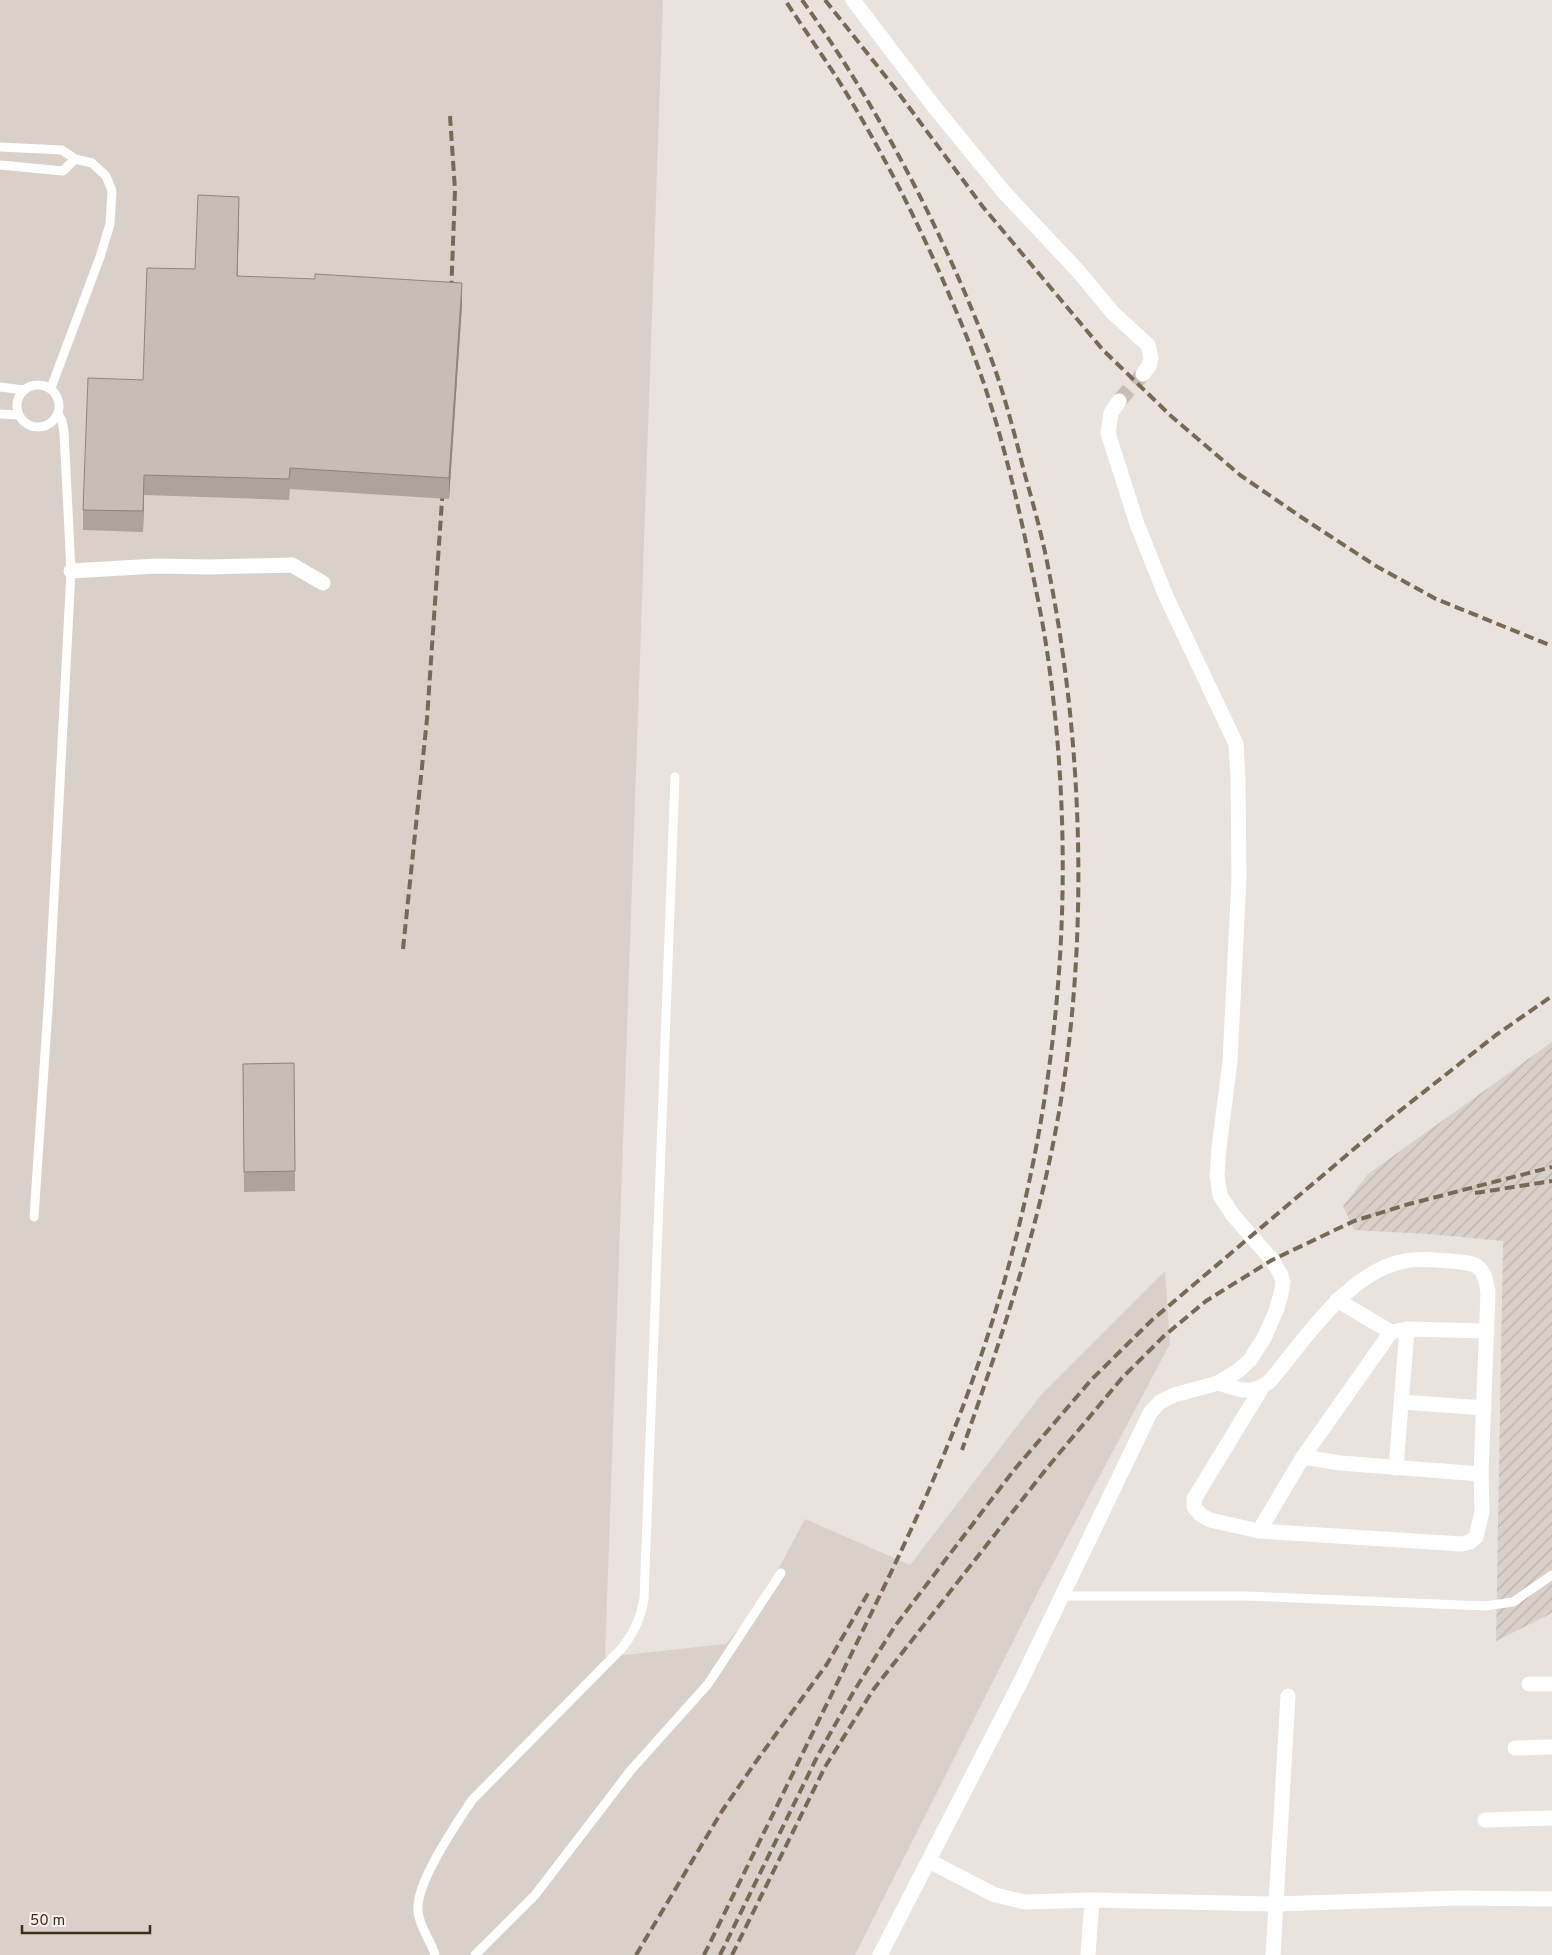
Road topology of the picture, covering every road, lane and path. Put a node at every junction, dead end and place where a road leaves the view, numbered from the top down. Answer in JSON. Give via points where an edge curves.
{"nodes":[{"id":1,"x":853,"y":0,"type":"edge"},
{"id":2,"x":0,"y":147,"type":"edge"},
{"id":3,"x":76,"y":159,"type":"junction"},
{"id":4,"x":0,"y":165,"type":"edge"},
{"id":5,"x":1142,"y":374,"type":"tunnel mouth"},
{"id":6,"x":0,"y":387,"type":"edge"},
{"id":7,"x":51,"y":388,"type":"junction"},
{"id":8,"x":24,"y":390,"type":"junction"},
{"id":9,"x":1119,"y":401,"type":"tunnel mouth"},
{"id":10,"x":0,"y":414,"type":"edge"},
{"id":11,"x":58,"y":414,"type":"junction"},
{"id":12,"x":19,"y":416,"type":"junction"},
{"id":13,"x":72,"y":571,"type":"junction"},
{"id":14,"x":323,"y":583,"type":"dead end"},
{"id":15,"x":675,"y":777,"type":"dead end"},
{"id":16,"x":34,"y":1217,"type":"dead end"},
{"id":17,"x":1337,"y":1300,"type":"junction"},
{"id":18,"x":1408,"y":1329,"type":"junction"},
{"id":19,"x":1487,"y":1331,"type":"junction"},
{"id":20,"x":1392,"y":1332,"type":"junction"},
{"id":21,"x":1218,"y":1383,"type":"junction"},
{"id":22,"x":1261,"y":1389,"type":"junction"},
{"id":23,"x":1402,"y":1402,"type":"junction"},
{"id":24,"x":1484,"y":1408,"type":"junction"},
{"id":25,"x":1303,"y":1457,"type":"junction"},
{"id":26,"x":1396,"y":1468,"type":"junction"},
{"id":27,"x":1482,"y":1474,"type":"junction"},
{"id":28,"x":1259,"y":1531,"type":"junction"},
{"id":29,"x":781,"y":1573,"type":"dead end"},
{"id":30,"x":1552,"y":1576,"type":"edge"},
{"id":31,"x":1062,"y":1596,"type":"junction"},
{"id":32,"x":1529,"y":1684,"type":"dead end"},
{"id":33,"x":1552,"y":1684,"type":"edge"},
{"id":34,"x":1288,"y":1696,"type":"dead end"},
{"id":35,"x":1552,"y":1747,"type":"edge"},
{"id":36,"x":1515,"y":1748,"type":"dead end"},
{"id":37,"x":1552,"y":1818,"type":"edge"},
{"id":38,"x":1485,"y":1820,"type":"dead end"},
{"id":39,"x":929,"y":1860,"type":"junction"},
{"id":40,"x":1552,"y":1899,"type":"edge"},
{"id":41,"x":1092,"y":1900,"type":"junction"},
{"id":42,"x":1275,"y":1904,"type":"junction"},
{"id":43,"x":434,"y":1955,"type":"edge"},
{"id":44,"x":475,"y":1955,"type":"edge"},
{"id":45,"x":880,"y":1955,"type":"edge"},
{"id":46,"x":1088,"y":1955,"type":"edge"},
{"id":47,"x":1273,"y":1955,"type":"edge"}],
"edges":[{"from":1,"to":5,"type":"street","via":[[1003,192],[1113,313],[1148,345],[1152,358]]},
{"from":2,"to":3,"type":"lane","via":[[62,150]]},
{"from":3,"to":4,"type":"lane","via":[[63,171]]},
{"from":3,"to":7,"type":"lane","via":[[92,163],[106,176],[112,191],[110,224],[93,279]]},
{"from":6,"to":8,"type":"lane"},
{"from":7,"to":8,"type":"lane","via":[[37,384]]},
{"from":7,"to":11,"type":"lane","via":[[59,400]]},
{"from":8,"to":12,"type":"lane","via":[[17,402]]},
{"from":9,"to":21,"type":"street","via":[[1111,414],[1108,432],[1137,524],[1165,594],[1236,744],[1238,897],[1230,1061],[1217,1175],[1220,1195],[1272,1260],[1283,1282],[1276,1311],[1250,1360]]},
{"from":10,"to":12,"type":"lane"},
{"from":11,"to":12,"type":"lane","via":[[49,425],[35,428]]},
{"from":11,"to":13,"type":"lane","via":[[64,432]]},
{"from":13,"to":14,"type":"street","via":[[292,564]]},
{"from":13,"to":16,"type":"lane"},
{"from":15,"to":43,"type":"lane","via":[[650,1478],[641,1616],[622,1648],[472,1800],[455,1826],[424,1883],[417,1910]]},
{"from":17,"to":19,"type":"street","via":[[1374,1272],[1395,1263],[1421,1259],[1465,1262],[1482,1270],[1486,1279]]},
{"from":17,"to":20,"type":"street"},
{"from":17,"to":22,"type":"street"},
{"from":18,"to":19,"type":"street"},
{"from":18,"to":20,"type":"street"},
{"from":18,"to":23,"type":"street"},
{"from":19,"to":24,"type":"street"},
{"from":20,"to":25,"type":"street"},
{"from":21,"to":22,"type":"street","via":[[1246,1390]]},
{"from":21,"to":31,"type":"street","via":[[1174,1395],[1160,1402],[1150,1413]]},
{"from":22,"to":28,"type":"street","via":[[1194,1498],[1194,1508],[1210,1520]]},
{"from":23,"to":24,"type":"street"},
{"from":23,"to":26,"type":"street"},
{"from":24,"to":27,"type":"street"},
{"from":25,"to":26,"type":"street"},
{"from":25,"to":28,"type":"street"},
{"from":26,"to":27,"type":"street"},
{"from":27,"to":28,"type":"street","via":[[1480,1526],[1470,1542]]},
{"from":29,"to":44,"type":"lane","via":[[708,1684],[631,1770],[535,1895]]},
{"from":30,"to":31,"type":"lane","via":[[1513,1602],[1485,1606],[1247,1596]]},
{"from":31,"to":39,"type":"street"},
{"from":32,"to":33,"type":"street"},
{"from":34,"to":42,"type":"street"},
{"from":35,"to":36,"type":"street"},
{"from":37,"to":38,"type":"street"},
{"from":39,"to":41,"type":"street","via":[[996,1895],[1025,1902]]},
{"from":39,"to":45,"type":"street"},
{"from":40,"to":42,"type":"street","via":[[1460,1898]]},
{"from":41,"to":42,"type":"street"},
{"from":41,"to":46,"type":"street"},
{"from":42,"to":47,"type":"street"}]}
